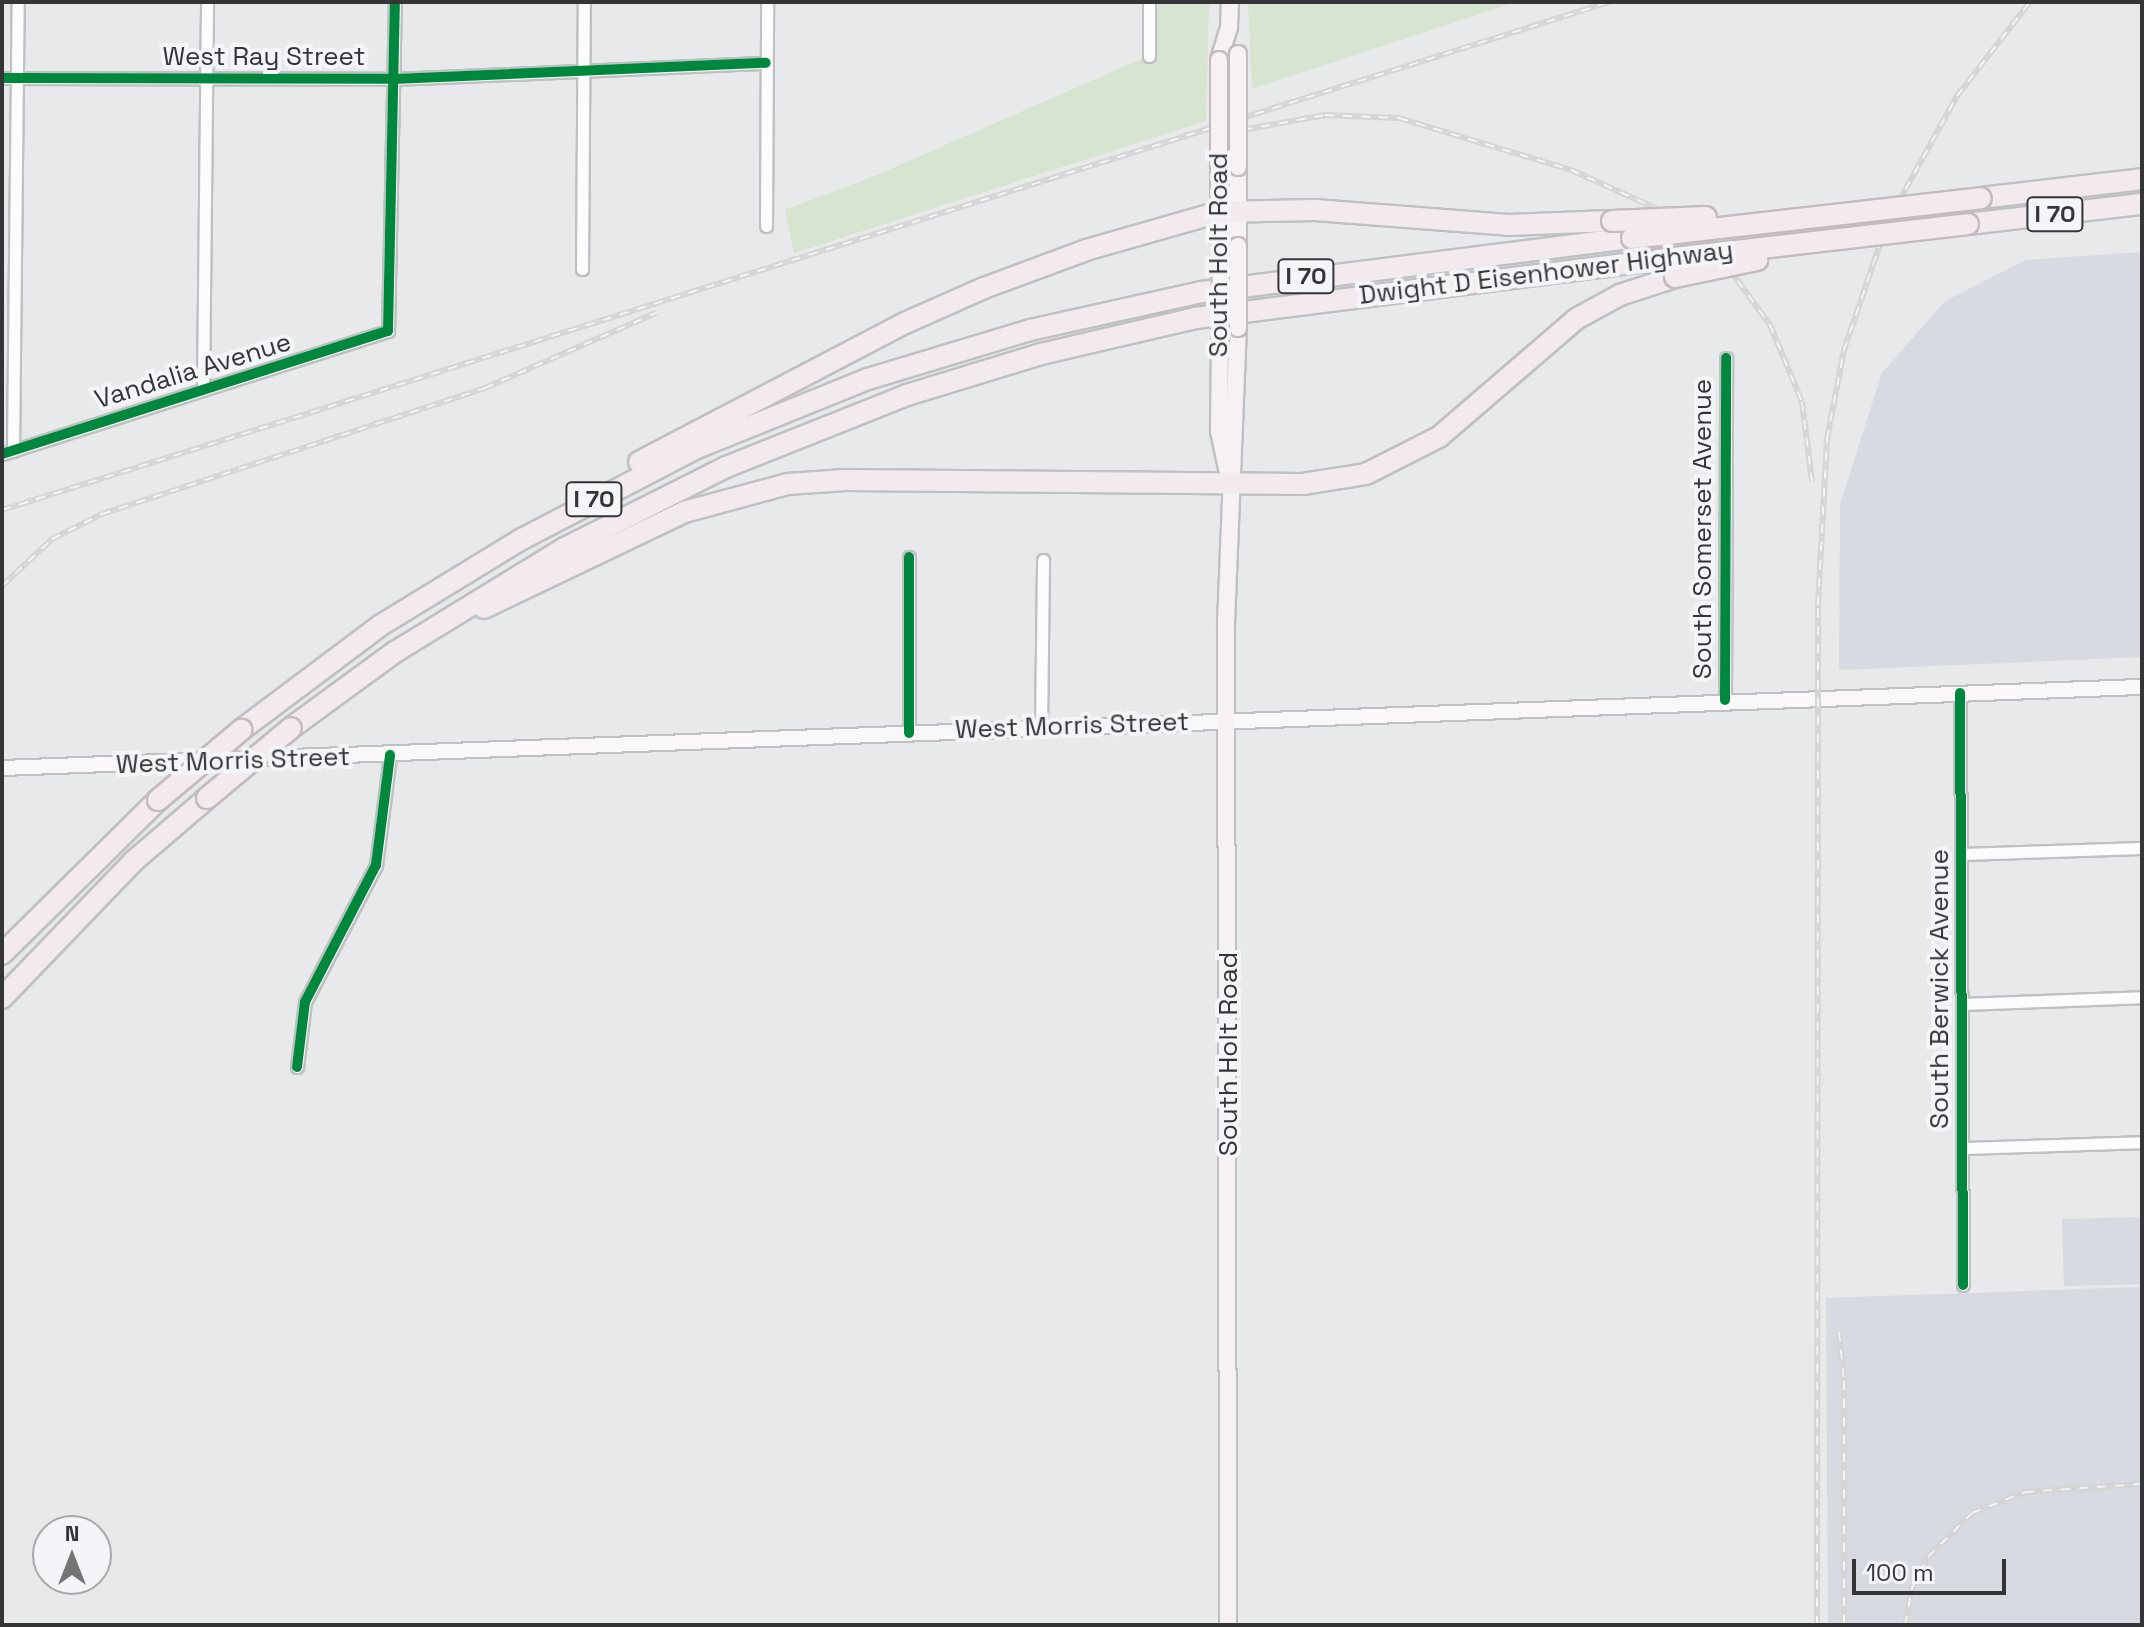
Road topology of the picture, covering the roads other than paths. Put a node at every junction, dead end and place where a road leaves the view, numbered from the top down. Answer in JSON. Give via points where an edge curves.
{"nodes":[{"id":1,"x":18,"y":2,"type":"edge"},
{"id":2,"x":207,"y":2,"type":"edge"},
{"id":3,"x":395,"y":2,"type":"edge"},
{"id":4,"x":584,"y":2,"type":"edge"},
{"id":5,"x":767,"y":2,"type":"edge"},
{"id":6,"x":1149,"y":2,"type":"edge"},
{"id":7,"x":1230,"y":2,"type":"edge"},
{"id":8,"x":1229,"y":28,"type":"junction"},
{"id":9,"x":1149,"y":56,"type":"dead end"},
{"id":10,"x":766,"y":63,"type":"junction"},
{"id":11,"x":584,"y":71,"type":"junction"},
{"id":12,"x":2,"y":78,"type":"edge"},
{"id":13,"x":17,"y":78,"type":"junction"},
{"id":14,"x":206,"y":79,"type":"junction"},
{"id":15,"x":394,"y":79,"type":"junction"},
{"id":16,"x":2142,"y":179,"type":"edge"},
{"id":17,"x":2142,"y":204,"type":"edge"},
{"id":18,"x":1229,"y":211,"type":"junction"},
{"id":19,"x":1858,"y":212,"type":"junction"},
{"id":20,"x":766,"y":226,"type":"dead end"},
{"id":21,"x":1869,"y":236,"type":"junction"},
{"id":22,"x":582,"y":269,"type":"dead end"},
{"id":23,"x":1726,"y":358,"type":"dead end"},
{"id":24,"x":203,"y":390,"type":"junction"},
{"id":25,"x":8,"y":453,"type":"edge"},
{"id":26,"x":1230,"y":483,"type":"junction"},
{"id":27,"x":522,"y":539,"type":"junction"},
{"id":28,"x":909,"y":557,"type":"dead end"},
{"id":29,"x":1043,"y":560,"type":"dead end"},
{"id":30,"x":395,"y":652,"type":"junction"},
{"id":31,"x":2142,"y":687,"type":"edge"},
{"id":32,"x":1960,"y":693,"type":"junction"},
{"id":33,"x":1725,"y":700,"type":"junction"},
{"id":34,"x":1226,"y":720,"type":"junction"},
{"id":35,"x":1041,"y":728,"type":"junction"},
{"id":36,"x":909,"y":733,"type":"junction"},
{"id":37,"x":390,"y":755,"type":"junction"},
{"id":38,"x":2,"y":768,"type":"edge"},
{"id":39,"x":2142,"y":848,"type":"edge"},
{"id":40,"x":1961,"y":854,"type":"junction"},
{"id":41,"x":2,"y":954,"type":"edge"},
{"id":42,"x":2142,"y":997,"type":"edge"},
{"id":43,"x":2,"y":998,"type":"edge"},
{"id":44,"x":1962,"y":1004,"type":"junction"},
{"id":45,"x":297,"y":1067,"type":"dead end"},
{"id":46,"x":2142,"y":1142,"type":"edge"},
{"id":47,"x":1963,"y":1148,"type":"junction"},
{"id":48,"x":1963,"y":1285,"type":"dead end"},
{"id":49,"x":1228,"y":1625,"type":"edge"}],
"edges":[{"from":1,"to":13,"type":"street"},
{"from":2,"to":14,"type":"street"},
{"from":3,"to":15,"type":"street"},
{"from":4,"to":11,"type":"street"},
{"from":5,"to":10,"type":"street"},
{"from":6,"to":9,"type":"street"},
{"from":7,"to":8,"type":"main road","name":"South Holt Road"},
{"from":8,"to":18,"type":"main road","name":"South Holt Road","bridge":true,"via":[[1238,54],[1238,167]]},
{"from":8,"to":18,"type":"main road","name":"South Holt Road","bridge":true,"via":[[1219,60],[1219,174]]},
{"from":10,"to":11,"type":"street","name":"West Ray Street"},
{"from":10,"to":20,"type":"street"},
{"from":11,"to":15,"type":"street","name":"West Ray Street"},
{"from":11,"to":22,"type":"street"},
{"from":12,"to":13,"type":"street","name":"West Ray Street"},
{"from":13,"to":14,"type":"street","name":"West Ray Street"},
{"from":13,"to":25,"type":"street"},
{"from":14,"to":15,"type":"street","name":"West Ray Street"},
{"from":14,"to":24,"type":"street"},
{"from":15,"to":24,"type":"street","name":"Vandalia Avenue","via":[[391,323],[378,336]]},
{"from":16,"to":19,"type":"highway","name":"Dwight D Eisenhower Highway","number":"I 70","bridge":true},
{"from":17,"to":21,"type":"highway","name":"Dwight D Eisenhower Highway","number":"I 70","bridge":true},
{"from":18,"to":19,"type":"highway","bridge":true,"via":[[1508,225]]},
{"from":18,"to":26,"type":"main road","name":"South Holt Road","bridge":true,"via":[[1238,246]]},
{"from":18,"to":26,"type":"main road","name":"South Holt Road","bridge":true,"via":[[1221,256],[1219,431]]},
{"from":18,"to":27,"type":"highway","via":[[1055,260],[917,317],[648,456]]},
{"from":19,"to":27,"type":"highway","name":"Dwight D Eisenhower Highway","number":"I 70","bridge":true,"via":[[1229,287],[985,342],[765,418],[637,477]]},
{"from":21,"to":26,"type":"highway","bridge":true,"via":[[1675,277],[1620,295],[1563,327],[1439,437],[1396,463],[1339,480]]},
{"from":21,"to":30,"type":"highway","name":"Dwight D Eisenhower Highway","number":"I 70","bridge":true,"via":[[1241,311],[1096,340],[970,374],[806,433],[673,491],[538,563]]},
{"from":23,"to":33,"type":"street","name":"South Somerset Avenue"},
{"from":24,"to":25,"type":"street","name":"Vandalia Avenue"},
{"from":26,"to":30,"type":"highway","via":[[845,480],[760,489],[668,518]]},
{"from":26,"to":34,"type":"main road","name":"South Holt Road"},
{"from":27,"to":41,"type":"highway","name":"Dwight D Eisenhower Highway","number":"I 70","bridge":true,"via":[[381,625],[241,730],[158,800]]},
{"from":28,"to":36,"type":"street"},
{"from":29,"to":35,"type":"street"},
{"from":30,"to":43,"type":"highway","name":"Dwight D Eisenhower Highway","number":"I 70","bridge":true,"via":[[291,728],[135,860]]},
{"from":31,"to":32,"type":"main road","name":"West Morris Street"},
{"from":32,"to":33,"type":"main road","name":"West Morris Street"},
{"from":32,"to":40,"type":"street","name":"South Berwick Avenue"},
{"from":33,"to":34,"type":"main road","name":"West Morris Street"},
{"from":34,"to":35,"type":"main road","name":"West Morris Street"},
{"from":34,"to":49,"type":"main road","name":"South Holt Road"},
{"from":35,"to":36,"type":"main road","name":"West Morris Street"},
{"from":36,"to":37,"type":"main road","name":"West Morris Street"},
{"from":37,"to":38,"type":"main road","name":"West Morris Street"},
{"from":37,"to":45,"type":"street","via":[[376,865],[305,1002]]},
{"from":39,"to":40,"type":"street"},
{"from":40,"to":44,"type":"street","name":"South Berwick Avenue"},
{"from":42,"to":44,"type":"street"},
{"from":44,"to":47,"type":"street","name":"South Berwick Avenue"},
{"from":46,"to":47,"type":"street"},
{"from":47,"to":48,"type":"street","name":"South Berwick Avenue"}]}
